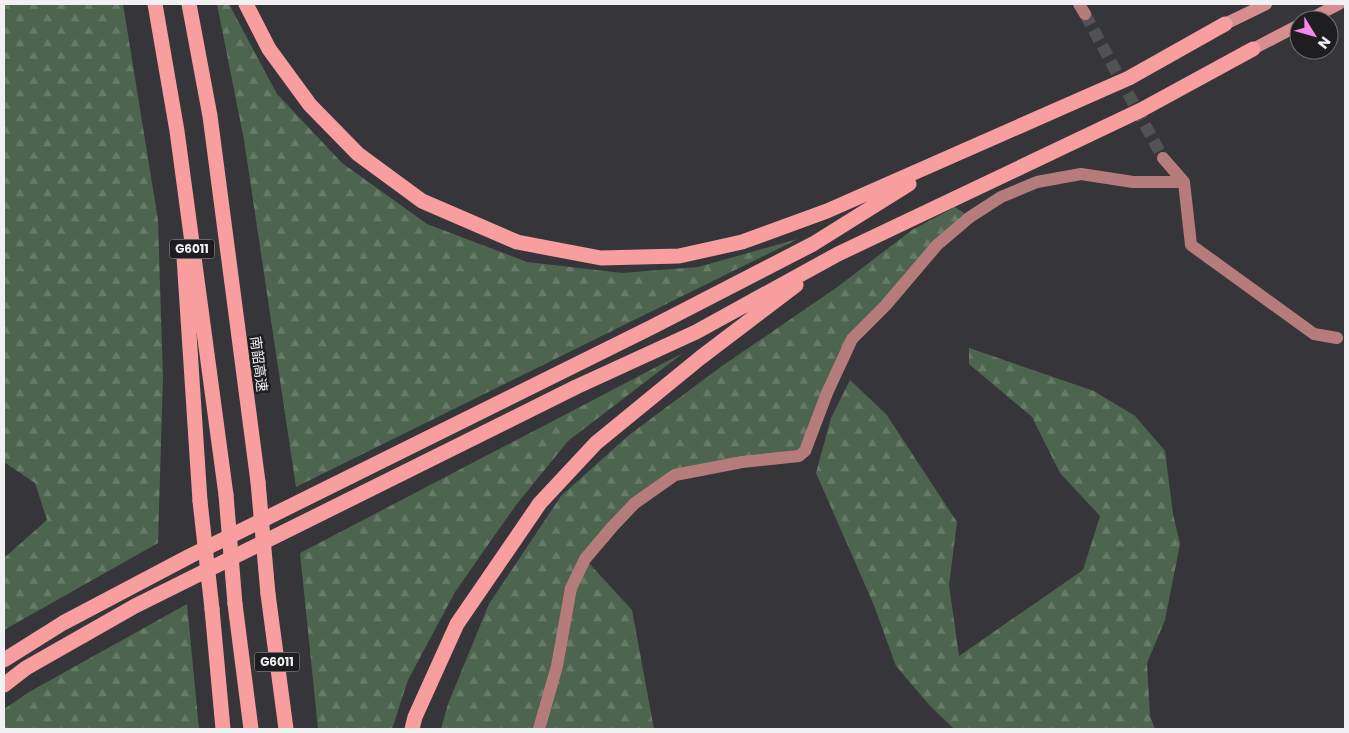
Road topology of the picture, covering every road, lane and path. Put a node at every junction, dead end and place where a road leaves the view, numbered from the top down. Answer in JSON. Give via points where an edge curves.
{"nodes":[{"id":1,"x":155,"y":4,"type":"edge"},
{"id":2,"x":189,"y":4,"type":"edge"},
{"id":3,"x":246,"y":4,"type":"edge"},
{"id":4,"x":1266,"y":4,"type":"edge"},
{"id":5,"x":1339,"y":4,"type":"edge"},
{"id":6,"x":1327,"y":10,"type":"edge"},
{"id":7,"x":1225,"y":24,"type":"joint"},
{"id":8,"x":1289,"y":30,"type":"edge"},
{"id":9,"x":1253,"y":49,"type":"joint"},
{"id":10,"x":177,"y":131,"type":"junction"},
{"id":11,"x":953,"y":156,"type":"junction"},
{"id":12,"x":1163,"y":158,"type":"tunnel mouth"},
{"id":13,"x":1184,"y":182,"type":"junction"},
{"id":14,"x":838,"y":254,"type":"junction"},
{"id":15,"x":1337,"y":338,"type":"dead end"},
{"id":16,"x":4,"y":660,"type":"edge"},
{"id":17,"x":4,"y":685,"type":"edge"},
{"id":18,"x":223,"y":729,"type":"edge"},
{"id":19,"x":251,"y":729,"type":"edge"},
{"id":20,"x":286,"y":729,"type":"edge"},
{"id":21,"x":412,"y":729,"type":"edge"},
{"id":22,"x":538,"y":729,"type":"edge"}],
"edges":[{"from":1,"to":10,"type":"highway","number":"G6011"},
{"from":2,"to":20,"type":"highway","name":"南韶高速","number":"G6011","bridge":true,"via":[[210,116],[258,482],[268,594]]},
{"from":3,"to":11,"type":"highway","via":[[268,49],[310,105],[358,154],[422,201],[517,242],[601,258],[679,256],[742,242],[784,227]]},
{"from":4,"to":7,"type":"main road"},
{"from":5,"to":6,"type":"main road"},
{"from":7,"to":11,"type":"highway","via":[[1129,78]]},
{"from":8,"to":9,"type":"main road"},
{"from":9,"to":14,"type":"highway","via":[[1141,110]]},
{"from":10,"to":18,"type":"highway","bridge":true,"via":[[200,502]]},
{"from":10,"to":19,"type":"highway","number":"G6011","bridge":true,"via":[[226,495],[235,604]]},
{"from":11,"to":16,"type":"highway","via":[[813,244],[190,556],[64,623]]},
{"from":12,"to":13,"type":"street"},
{"from":13,"to":15,"type":"street","via":[[1191,245],[1314,334]]},
{"from":13,"to":22,"type":"street","via":[[1133,182],[1081,174],[1037,182],[1001,197],[970,217],[937,245],[886,306],[852,339],[827,392],[805,452],[799,456],[742,462],[675,476],[635,503],[585,559],[571,588],[557,666]]},
{"from":14,"to":17,"type":"highway","via":[[696,332],[568,391],[136,606],[26,668]]},
{"from":14,"to":21,"type":"highway","via":[[700,358],[596,443],[540,503],[457,624]]}]}
